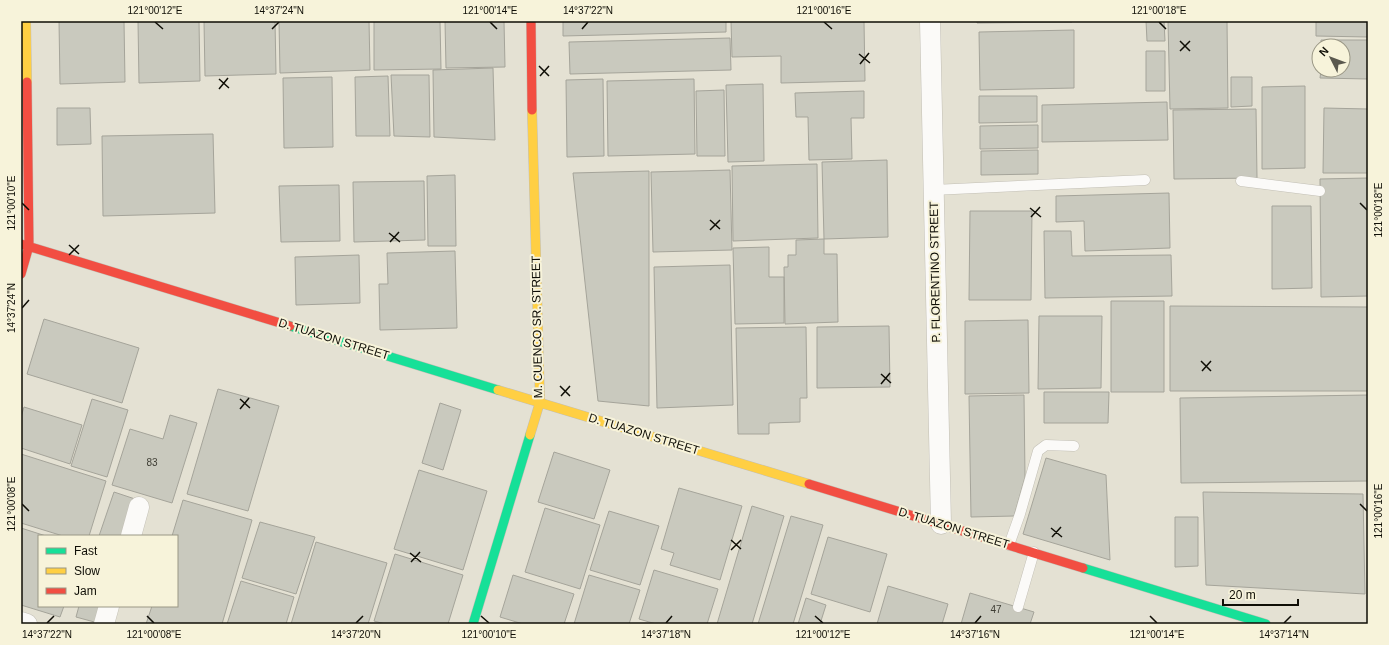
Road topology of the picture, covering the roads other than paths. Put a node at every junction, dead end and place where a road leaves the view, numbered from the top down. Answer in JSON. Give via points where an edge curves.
{"nodes":[{"id":1,"x":26,"y":21,"type":"edge"},
{"id":2,"x":531,"y":21,"type":"edge"},
{"id":3,"x":930,"y":21,"type":"edge"},
{"id":4,"x":1145,"y":180,"type":"dead end"},
{"id":5,"x":1241,"y":181,"type":"dead end"},
{"id":6,"x":933,"y":190,"type":"junction"},
{"id":7,"x":1320,"y":191,"type":"dead end"},
{"id":8,"x":25,"y":245,"type":"edge"},
{"id":9,"x":21,"y":274,"type":"edge"},
{"id":10,"x":540,"y":402,"type":"junction"},
{"id":11,"x":1074,"y":446,"type":"dead end"},
{"id":12,"x":139,"y":507,"type":"dead end"},
{"id":13,"x":941,"y":524,"type":"junction"},
{"id":14,"x":130,"y":535,"type":"edge"},
{"id":15,"x":1009,"y":545,"type":"junction"},
{"id":16,"x":1034,"y":552,"type":"junction"},
{"id":17,"x":109,"y":607,"type":"edge"},
{"id":18,"x":1018,"y":607,"type":"dead end"},
{"id":19,"x":21,"y":622,"type":"edge"},
{"id":20,"x":27,"y":624,"type":"edge"},
{"id":21,"x":104,"y":624,"type":"edge"},
{"id":22,"x":473,"y":624,"type":"edge"},
{"id":23,"x":1266,"y":624,"type":"edge"}],
"edges":[{"from":1,"to":8,"type":"street"},
{"from":2,"to":10,"type":"street","name":"M. CUENCO SR. STREET"},
{"from":3,"to":6,"type":"street","name":"P. FLORENTINO STREET"},
{"from":4,"to":6,"type":"lane"},
{"from":5,"to":7,"type":"lane"},
{"from":6,"to":13,"type":"street","name":"P. FLORENTINO STREET"},
{"from":8,"to":9,"type":"street"},
{"from":8,"to":10,"type":"street","name":"D. TUAZON STREET"},
{"from":10,"to":13,"type":"street","name":"D. TUAZON STREET"},
{"from":10,"to":22,"type":"street","name":"M. CUENCO SR. STREET"},
{"from":11,"to":15,"type":"lane","via":[[1046,446],[1038,451]]},
{"from":12,"to":14,"type":"street"},
{"from":13,"to":15,"type":"street","name":"D. TUAZON STREET"},
{"from":15,"to":16,"type":"street","name":"D. TUAZON STREET"},
{"from":16,"to":18,"type":"lane"},
{"from":16,"to":23,"type":"street","name":"D. TUAZON STREET"},
{"from":17,"to":21,"type":"street"},
{"from":19,"to":20,"type":"street"}]}
